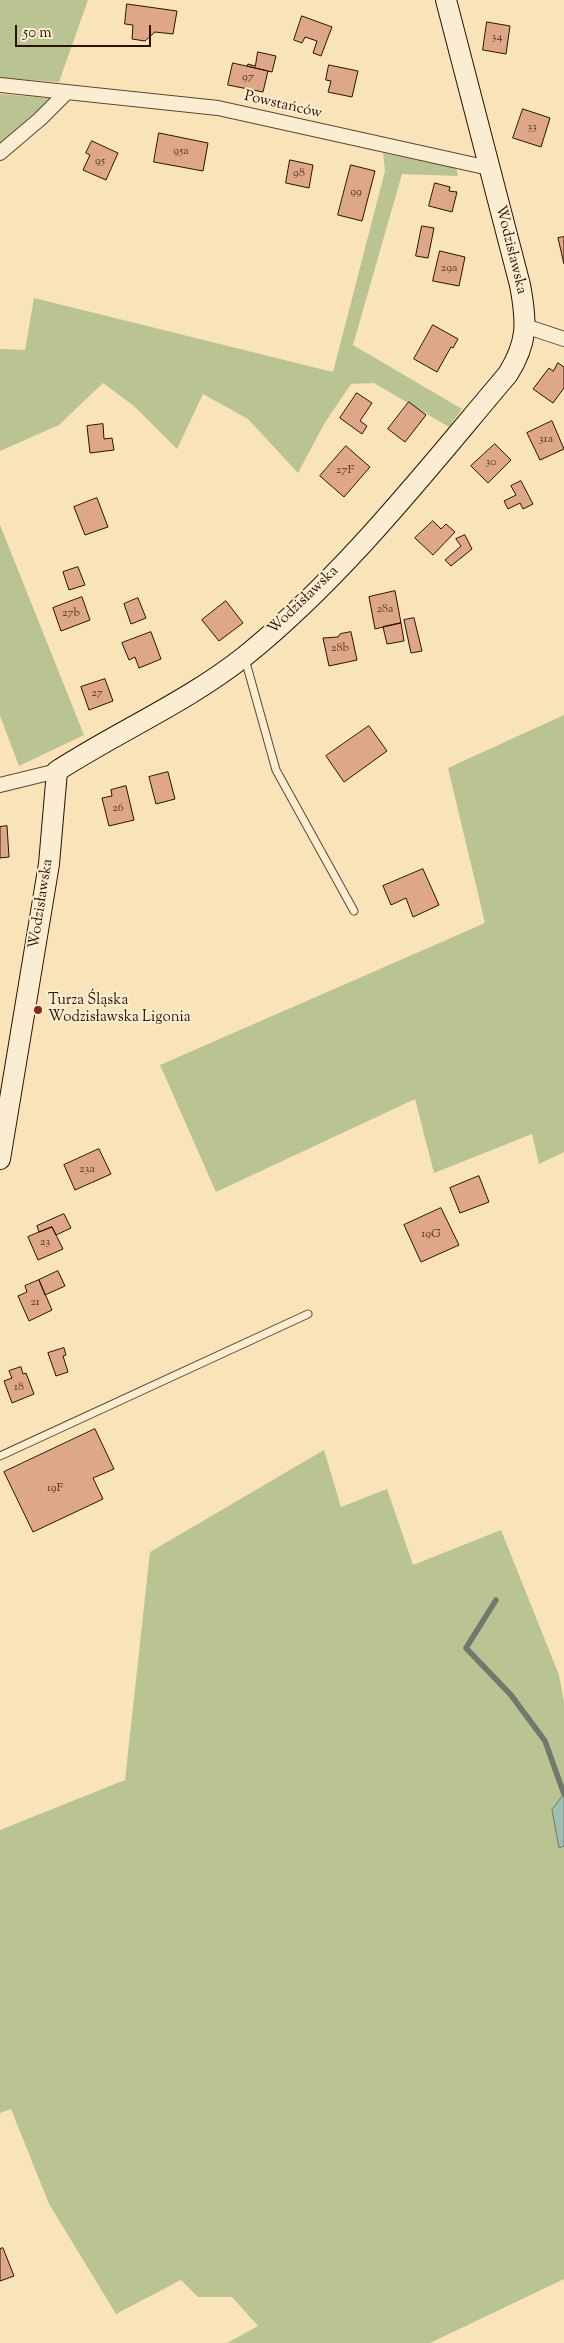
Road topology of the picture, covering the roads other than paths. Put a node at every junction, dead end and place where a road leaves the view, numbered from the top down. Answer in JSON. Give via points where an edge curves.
{"nodes":[{"id":1,"x":446,"y":0,"type":"edge"},
{"id":2,"x":0,"y":85,"type":"edge"},
{"id":3,"x":67,"y":92,"type":"junction"},
{"id":4,"x":0,"y":153,"type":"edge"},
{"id":5,"x":489,"y":168,"type":"junction"},
{"id":6,"x":525,"y":326,"type":"junction"},
{"id":7,"x":564,"y":338,"type":"edge"},
{"id":8,"x":244,"y":657,"type":"junction"},
{"id":9,"x":58,"y":771,"type":"junction"},
{"id":10,"x":0,"y":785,"type":"edge"},
{"id":11,"x":354,"y":911,"type":"dead end"},
{"id":12,"x":0,"y":1159,"type":"edge"},
{"id":13,"x":308,"y":1314,"type":"dead end"},
{"id":14,"x":0,"y":1456,"type":"edge"}],
"edges":[{"from":1,"to":5,"type":"street","name":"Wodzisławska"},
{"from":2,"to":3,"type":"street","name":"Powstańców"},
{"from":3,"to":4,"type":"street"},
{"from":3,"to":5,"type":"street","name":"Powstańców","via":[[218,108]]},
{"from":5,"to":6,"type":"street","name":"Wodzisławska","via":[[520,285]]},
{"from":6,"to":7,"type":"street"},
{"from":6,"to":8,"type":"street","name":"Wodzisławska","via":[[517,360],[489,397],[381,523],[310,597]]},
{"from":8,"to":9,"type":"street","name":"Wodzisławska","via":[[174,705],[97,745]]},
{"from":8,"to":11,"type":"lane","via":[[276,770]]},
{"from":9,"to":10,"type":"street"},
{"from":9,"to":12,"type":"street","name":"Wodzisławska","via":[[49,864]]},
{"from":13,"to":14,"type":"lane"}]}
